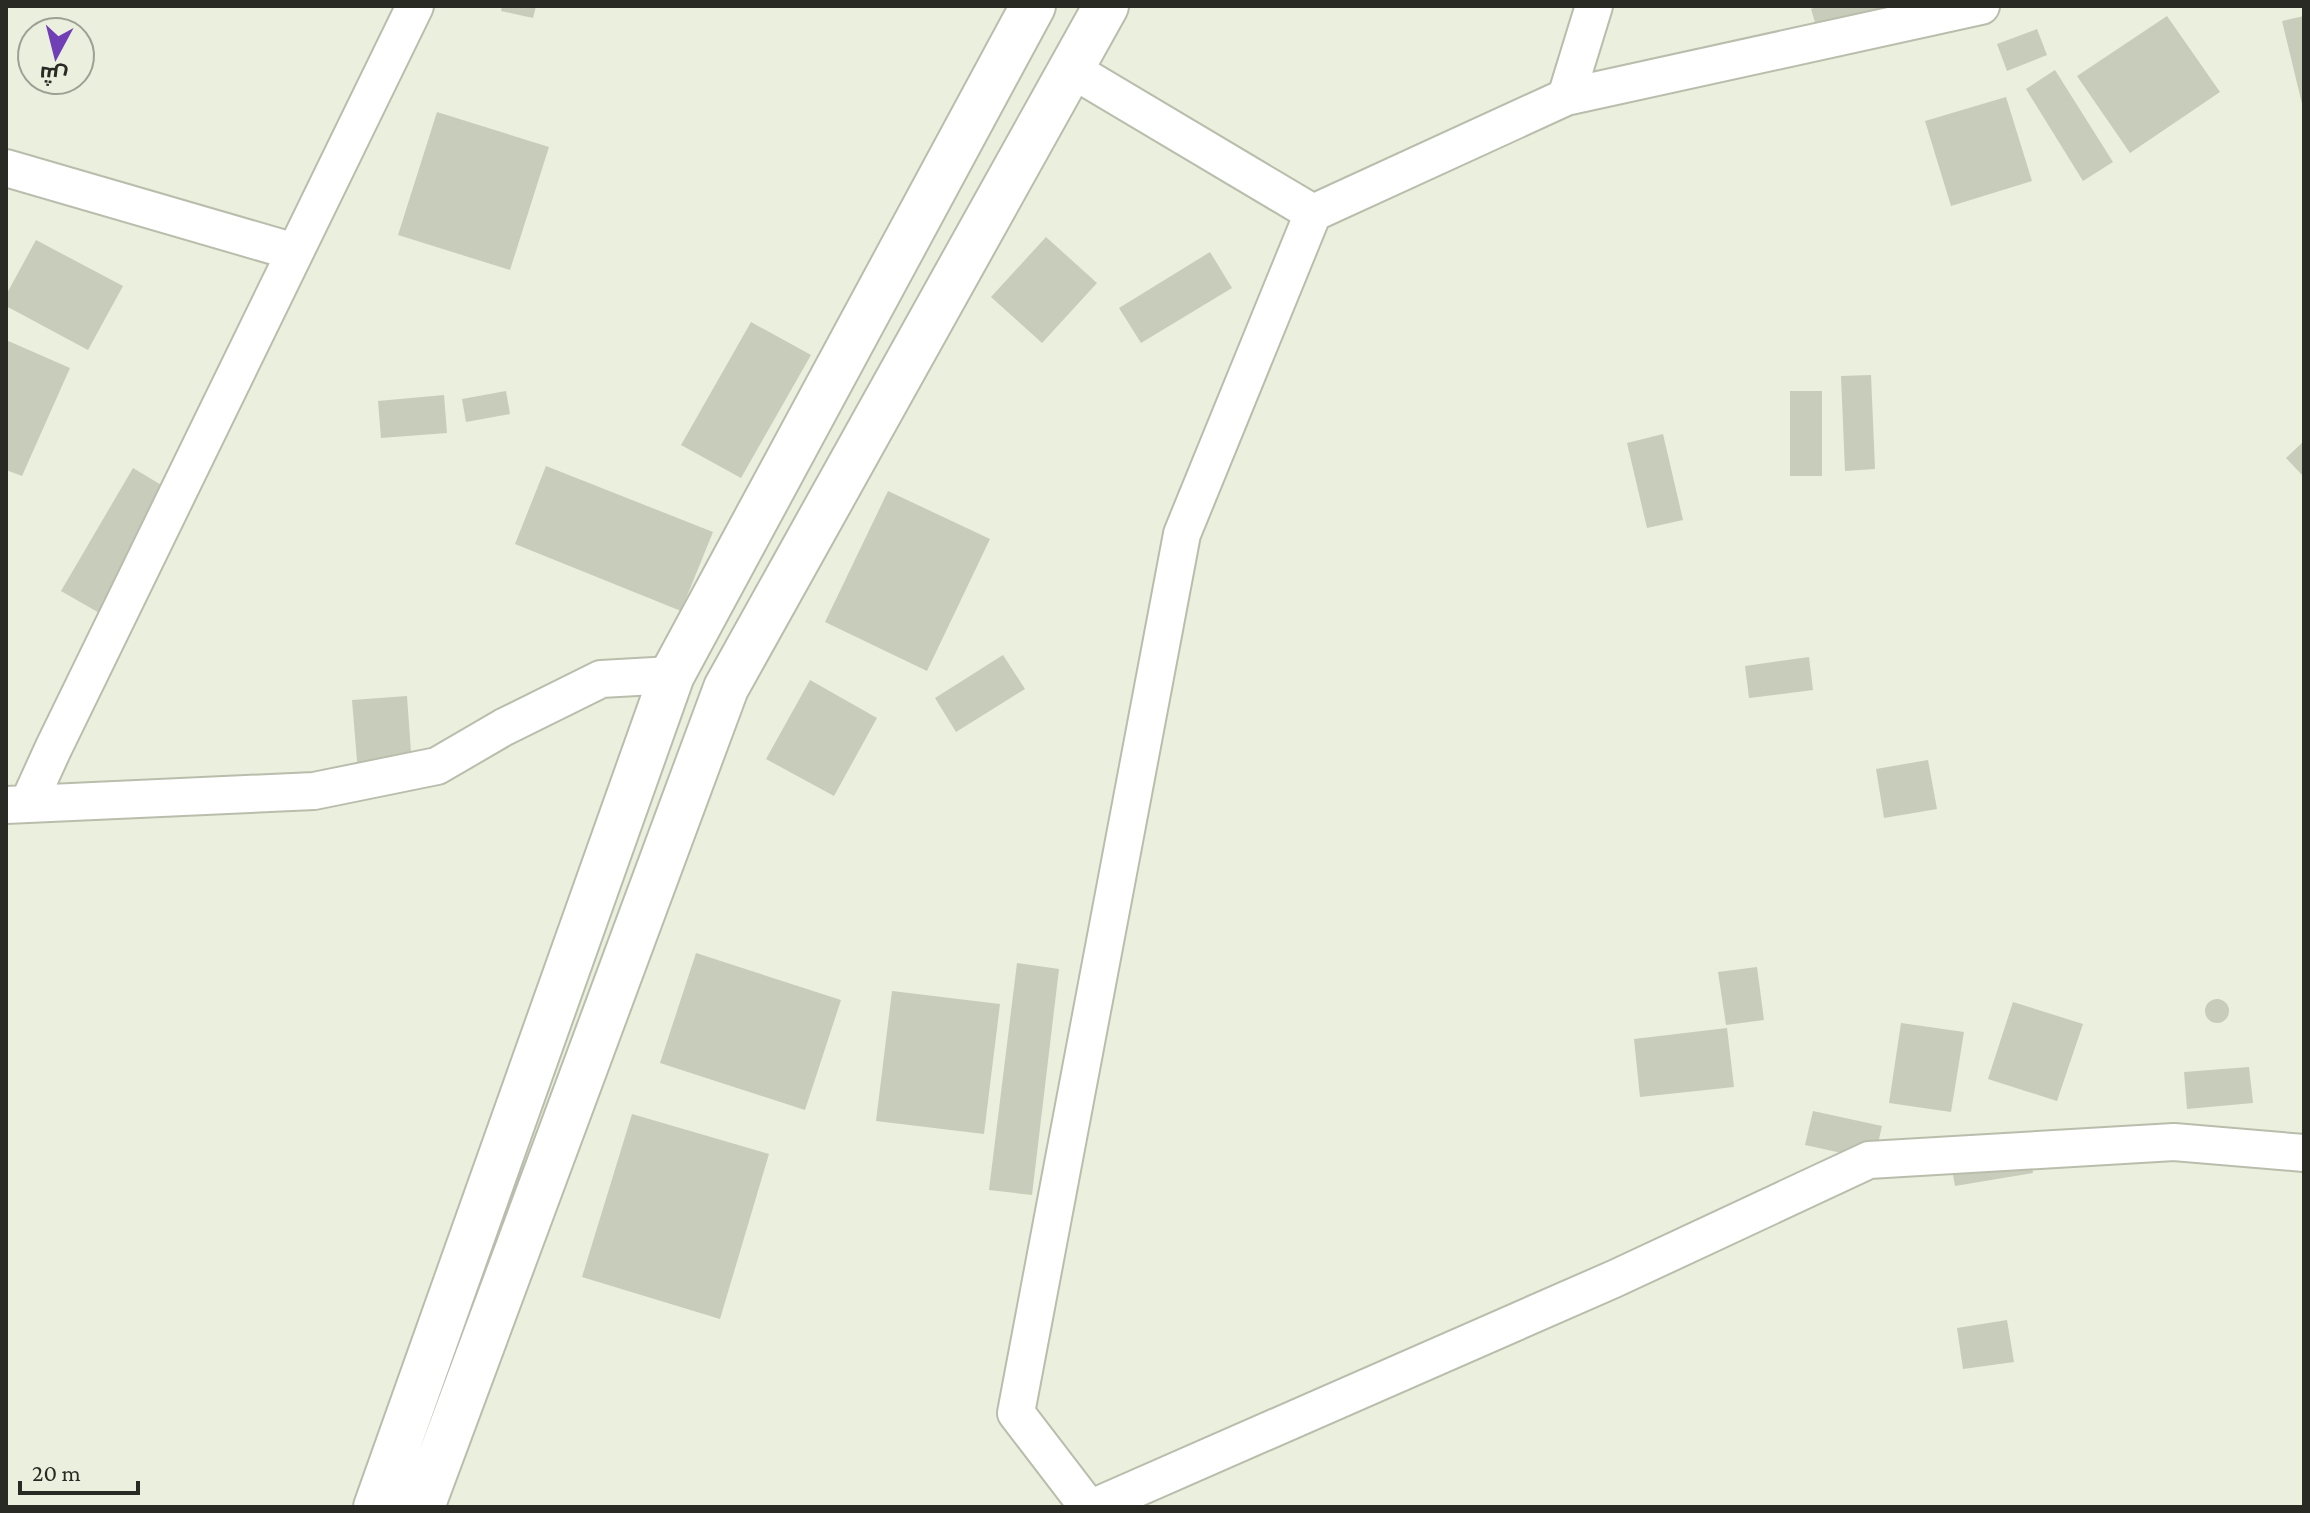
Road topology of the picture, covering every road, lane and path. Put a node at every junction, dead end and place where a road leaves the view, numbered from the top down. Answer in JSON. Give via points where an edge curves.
{"nodes":[{"id":1,"x":415,"y":6,"type":"edge"},
{"id":2,"x":1033,"y":6,"type":"edge"},
{"id":3,"x":1106,"y":6,"type":"edge"},
{"id":4,"x":1594,"y":6,"type":"edge"},
{"id":5,"x":1981,"y":6,"type":"edge"},
{"id":6,"x":1071,"y":69,"type":"junction"},
{"id":7,"x":1566,"y":97,"type":"junction"},
{"id":8,"x":6,"y":168,"type":"edge"},
{"id":9,"x":1313,"y":213,"type":"junction"},
{"id":10,"x":295,"y":252,"type":"junction"},
{"id":11,"x":672,"y":675,"type":"junction"},
{"id":12,"x":17,"y":805,"type":"edge"},
{"id":13,"x":2304,"y":1153,"type":"edge"},
{"id":14,"x":376,"y":1507,"type":"edge"},
{"id":15,"x":422,"y":1507,"type":"edge"},
{"id":16,"x":1091,"y":1507,"type":"edge"}],
"edges":[{"from":1,"to":10,"type":"street"},
{"from":2,"to":11,"type":"main road"},
{"from":3,"to":6,"type":"main road"},
{"from":4,"to":7,"type":"street"},
{"from":5,"to":7,"type":"street"},
{"from":6,"to":9,"type":"street"},
{"from":6,"to":15,"type":"main road","via":[[726,688]]},
{"from":7,"to":9,"type":"street"},
{"from":8,"to":10,"type":"street"},
{"from":9,"to":16,"type":"street","via":[[1182,534],[1016,1413]]},
{"from":10,"to":12,"type":"street","via":[[53,749]]},
{"from":11,"to":12,"type":"street","via":[[601,679],[437,766],[314,791]]},
{"from":11,"to":14,"type":"main road"},
{"from":13,"to":16,"type":"street","via":[[2174,1142],[1869,1160],[1614,1279]]}]}
